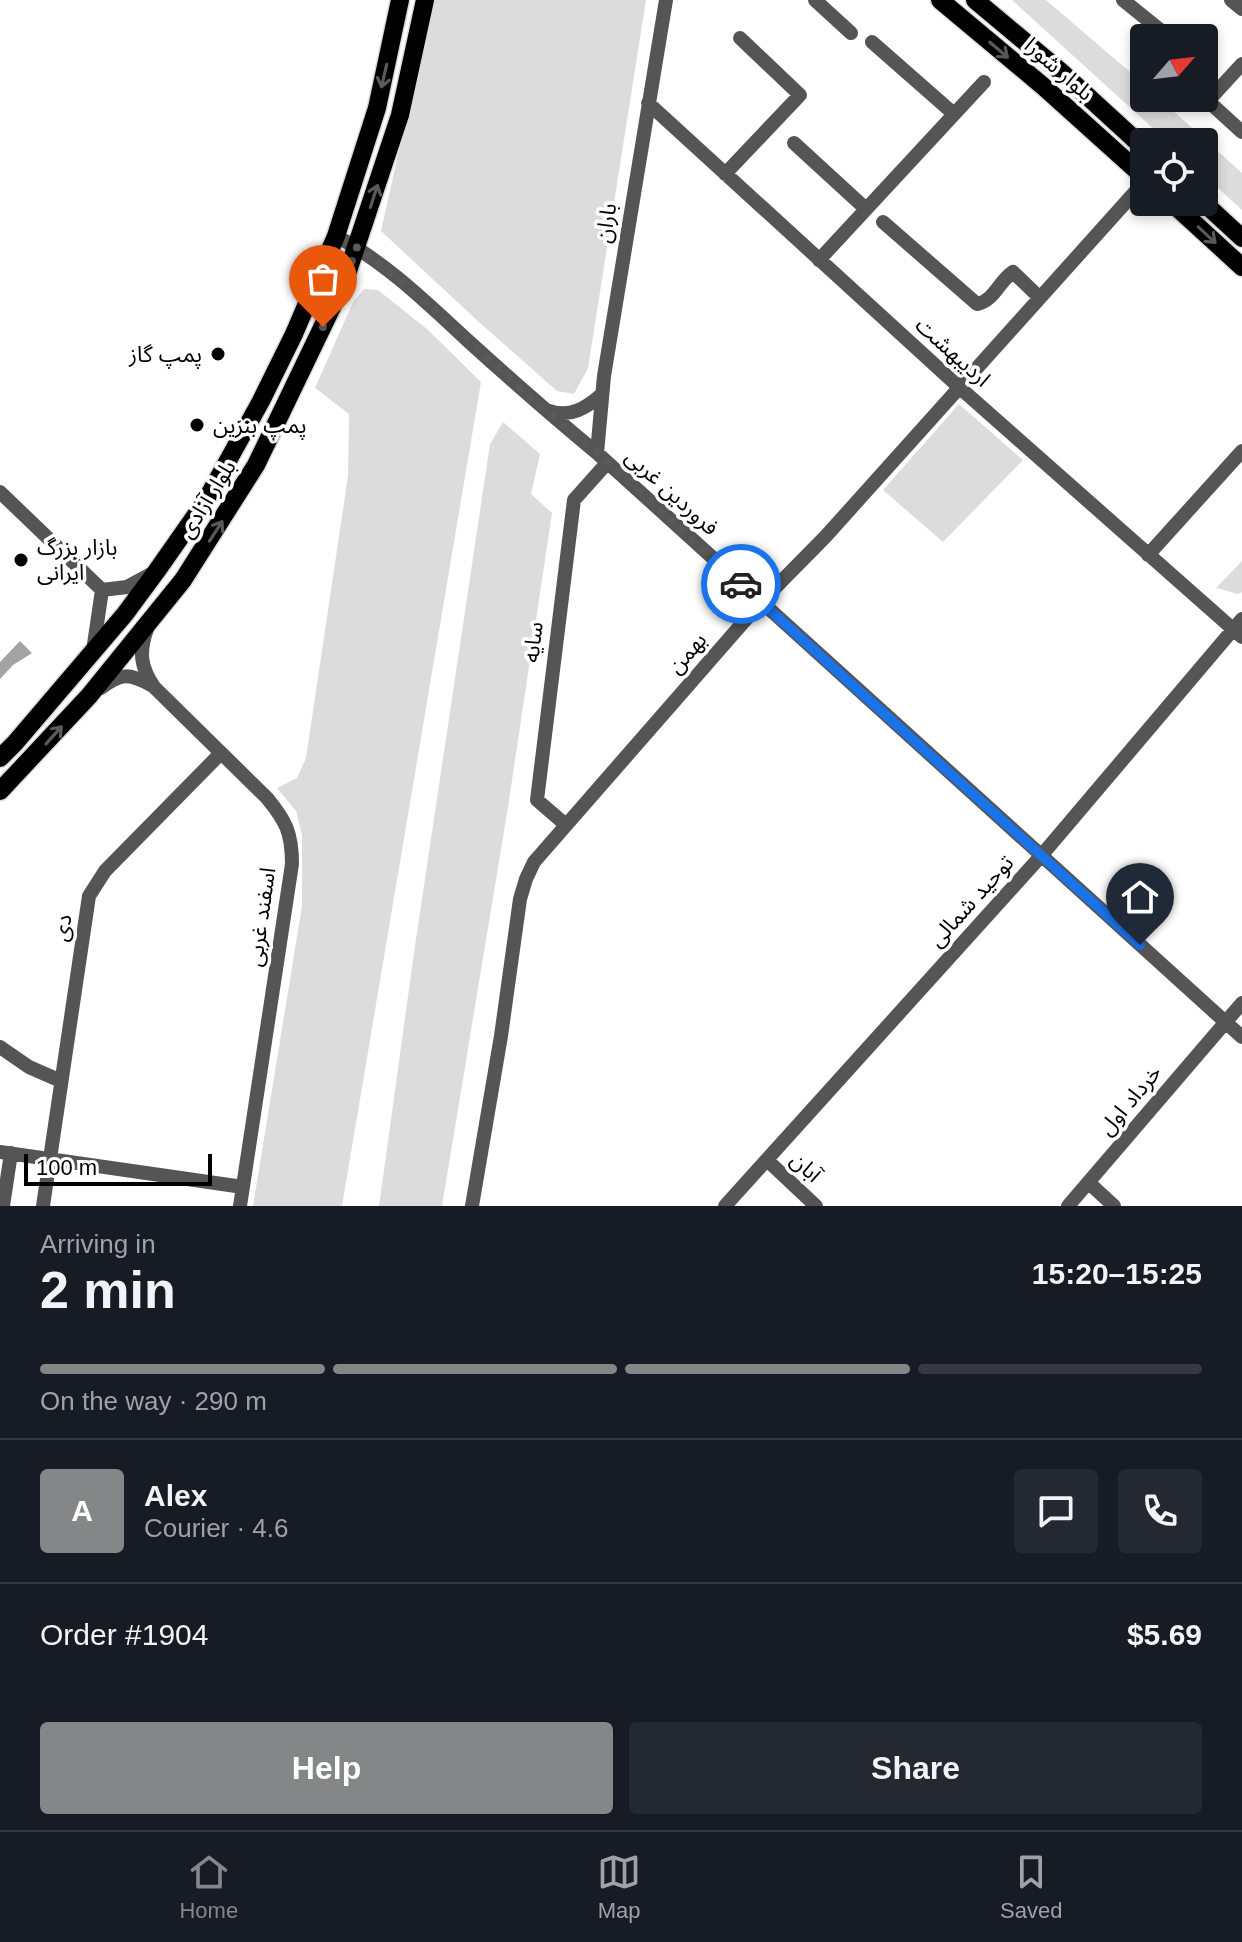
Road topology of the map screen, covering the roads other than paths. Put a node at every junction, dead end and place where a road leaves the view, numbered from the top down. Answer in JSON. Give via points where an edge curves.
{"nodes":[{"id":1,"x":400,"y":0,"type":"edge"},
{"id":2,"x":425,"y":0,"type":"edge"},
{"id":3,"x":666,"y":0,"type":"edge"},
{"id":4,"x":815,"y":0,"type":"edge"},
{"id":5,"x":940,"y":0,"type":"edge"},
{"id":6,"x":975,"y":0,"type":"edge"},
{"id":7,"x":1123,"y":0,"type":"edge"},
{"id":8,"x":1231,"y":0,"type":"edge"},
{"id":9,"x":1242,"y":9,"type":"edge"},
{"id":10,"x":1153,"y":24,"type":"edge"},
{"id":11,"x":851,"y":33,"type":"dead end"},
{"id":12,"x":740,"y":38,"type":"dead end"},
{"id":13,"x":872,"y":42,"type":"dead end"},
{"id":14,"x":1242,"y":64,"type":"edge"},
{"id":15,"x":984,"y":82,"type":"dead end"},
{"id":16,"x":648,"y":103,"type":"junction"},
{"id":17,"x":954,"y":114,"type":"junction"},
{"id":18,"x":1242,"y":132,"type":"edge"},
{"id":19,"x":1130,"y":135,"type":"edge"},
{"id":20,"x":794,"y":143,"type":"dead end"},
{"id":21,"x":1130,"y":167,"type":"edge"},
{"id":22,"x":725,"y":174,"type":"junction"},
{"id":23,"x":1130,"y":196,"type":"edge"},
{"id":24,"x":866,"y":209,"type":"junction"},
{"id":25,"x":1186,"y":216,"type":"edge"},
{"id":26,"x":1218,"y":216,"type":"edge"},
{"id":27,"x":883,"y":222,"type":"dead end"},
{"id":28,"x":338,"y":229,"type":"junction"},
{"id":29,"x":1242,"y":238,"type":"edge"},
{"id":30,"x":356,"y":247,"type":"junction"},
{"id":31,"x":328,"y":255,"type":"junction"},
{"id":32,"x":819,"y":260,"type":"junction"},
{"id":33,"x":1242,"y":267,"type":"edge"},
{"id":34,"x":1040,"y":298,"type":"junction"},
{"id":35,"x":959,"y":387,"type":"junction"},
{"id":36,"x":601,"y":395,"type":"junction"},
{"id":37,"x":539,"y":405,"type":"junction"},
{"id":38,"x":1242,"y":451,"type":"edge"},
{"id":39,"x":602,"y":458,"type":"junction"},
{"id":40,"x":0,"y":492,"type":"edge"},
{"id":41,"x":1148,"y":555,"type":"junction"},
{"id":42,"x":156,"y":572,"type":"junction"},
{"id":43,"x":102,"y":590,"type":"junction"},
{"id":44,"x":761,"y":602,"type":"junction"},
{"id":45,"x":149,"y":621,"type":"junction"},
{"id":46,"x":1239,"y":628,"type":"edge"},
{"id":47,"x":93,"y":651,"type":"junction"},
{"id":48,"x":154,"y":687,"type":"junction"},
{"id":49,"x":89,"y":696,"type":"junction"},
{"id":50,"x":221,"y":753,"type":"junction"},
{"id":51,"x":0,"y":758,"type":"edge"},
{"id":52,"x":0,"y":791,"type":"edge"},
{"id":53,"x":566,"y":825,"type":"junction"},
{"id":54,"x":1041,"y":856,"type":"junction"},
{"id":55,"x":1242,"y":1003,"type":"edge"},
{"id":56,"x":1226,"y":1021,"type":"junction"},
{"id":57,"x":1242,"y":1037,"type":"edge"},
{"id":58,"x":0,"y":1047,"type":"edge"},
{"id":59,"x":61,"y":1081,"type":"junction"},
{"id":60,"x":6,"y":1153,"type":"edge"},
{"id":61,"x":50,"y":1159,"type":"junction"},
{"id":62,"x":767,"y":1160,"type":"junction"},
{"id":63,"x":1089,"y":1183,"type":"junction"},
{"id":64,"x":243,"y":1187,"type":"junction"},
{"id":65,"x":3,"y":1206,"type":"edge"},
{"id":66,"x":43,"y":1206,"type":"edge"},
{"id":67,"x":240,"y":1206,"type":"edge"},
{"id":68,"x":472,"y":1206,"type":"edge"},
{"id":69,"x":725,"y":1206,"type":"edge"},
{"id":70,"x":816,"y":1206,"type":"edge"},
{"id":71,"x":1068,"y":1206,"type":"edge"},
{"id":72,"x":1114,"y":1206,"type":"edge"}],
"edges":[{"from":1,"to":28,"type":"main road","name":"بلوار آزادی","one_way":true,"via":[[377,108]]},
{"from":30,"to":2,"type":"main road","name":"بلوار آزادی","one_way":true,"via":[[400,115]]},
{"from":3,"to":16,"type":"street","name":"باران"},
{"from":4,"to":11,"type":"street"},
{"from":5,"to":21,"type":"main road","name":"بلوار شورا","one_way":true},
{"from":6,"to":19,"type":"main road","name":"بلوار شورا"},
{"from":7,"to":10,"type":"street"},
{"from":8,"to":9,"type":"street"},
{"from":12,"to":22,"type":"street","via":[[800,95]]},
{"from":13,"to":17,"type":"street"},
{"from":14,"to":18,"type":"street","via":[[1208,101]]},
{"from":15,"to":17,"type":"street"},
{"from":16,"to":22,"type":"street","name":"اردیبهشت"},
{"from":16,"to":36,"type":"street","name":"باران"},
{"from":17,"to":24,"type":"street"},
{"from":20,"to":24,"type":"street"},
{"from":22,"to":32,"type":"street","name":"اردیبهشت"},
{"from":23,"to":34,"type":"street","name":"بهمن"},
{"from":24,"to":32,"type":"street"},
{"from":25,"to":33,"type":"main road","one_way":true},
{"from":26,"to":29,"type":"main road"},
{"from":27,"to":34,"type":"street","via":[[977,304],[987,301],[1013,272]]},
{"from":28,"to":30,"type":"main road","via":[[354,232]]},
{"from":28,"to":31,"type":"main road","name":"بلوار آزادی"},
{"from":30,"to":31,"type":"main road","via":[[345,255]]},
{"from":30,"to":37,"type":"street","name":"فروردین غربی"},
{"from":45,"to":30,"type":"main road","name":"بلوار آزادی","one_way":true,"via":[[183,580],[256,465],[339,294]]},
{"from":31,"to":42,"type":"main road","name":"بلوار آزادی","via":[[261,401],[205,502]]},
{"from":32,"to":35,"type":"street","name":"اردیبهشت"},
{"from":34,"to":35,"type":"street","name":"بهمن"},
{"from":35,"to":41,"type":"street","name":"اردیبهشت"},
{"from":35,"to":44,"type":"street","name":"بهمن"},
{"from":36,"to":37,"type":"street","via":[[569,413]]},
{"from":36,"to":39,"type":"street","name":"باران"},
{"from":37,"to":39,"type":"street","name":"فروردین غربی"},
{"from":38,"to":41,"type":"street"},
{"from":39,"to":44,"type":"street","name":"فروردین غربی"},
{"from":39,"to":53,"type":"street","name":"سایه","via":[[574,500],[543,737],[537,800]]},
{"from":40,"to":43,"type":"street"},
{"from":41,"to":46,"type":"street","name":"اردیبهشت"},
{"from":42,"to":43,"type":"street","via":[[127,587]]},
{"from":42,"to":47,"type":"main road","name":"بلوار آزادی"},
{"from":43,"to":47,"type":"street"},
{"from":44,"to":53,"type":"street","name":"بهمن"},
{"from":44,"to":54,"type":"street","name":"فروردین غربی"},
{"from":45,"to":48,"type":"street","via":[[142,660]]},
{"from":45,"to":49,"type":"main road","name":"بلوار آزادی"},
{"from":46,"to":54,"type":"street","name":"توحید شمالی"},
{"from":47,"to":51,"type":"main road","name":"بلوار آزادی"},
{"from":48,"to":49,"type":"street","via":[[136,676],[119,677]]},
{"from":48,"to":50,"type":"street","name":"اسفند غربی"},
{"from":52,"to":49,"type":"main road","name":"بلوار آزادی","one_way":true},
{"from":50,"to":59,"type":"street","name":"دی","via":[[105,871],[89,896]]},
{"from":50,"to":64,"type":"street","name":"اسفند غربی","via":[[279,812],[292,849]]},
{"from":53,"to":68,"type":"street","name":"بهمن","via":[[534,862],[520,899]]},
{"from":54,"to":56,"type":"street","name":"فروردین غربی"},
{"from":54,"to":62,"type":"street","name":"توحید شمالی"},
{"from":55,"to":56,"type":"street","name":"خرداد اول"},
{"from":56,"to":57,"type":"street","name":"فروردین غربی"},
{"from":56,"to":63,"type":"street","name":"خرداد اول"},
{"from":58,"to":59,"type":"street"},
{"from":59,"to":61,"type":"street","name":"دی"},
{"from":60,"to":61,"type":"street"},
{"from":60,"to":65,"type":"street"},
{"from":61,"to":64,"type":"street"},
{"from":61,"to":66,"type":"street","name":"دی"},
{"from":62,"to":69,"type":"street","name":"توحید شمالی"},
{"from":62,"to":70,"type":"street","name":"آبان"},
{"from":63,"to":71,"type":"street","name":"خرداد اول"},
{"from":63,"to":72,"type":"street"},
{"from":64,"to":67,"type":"street","name":"اسفند غربی"}]}
